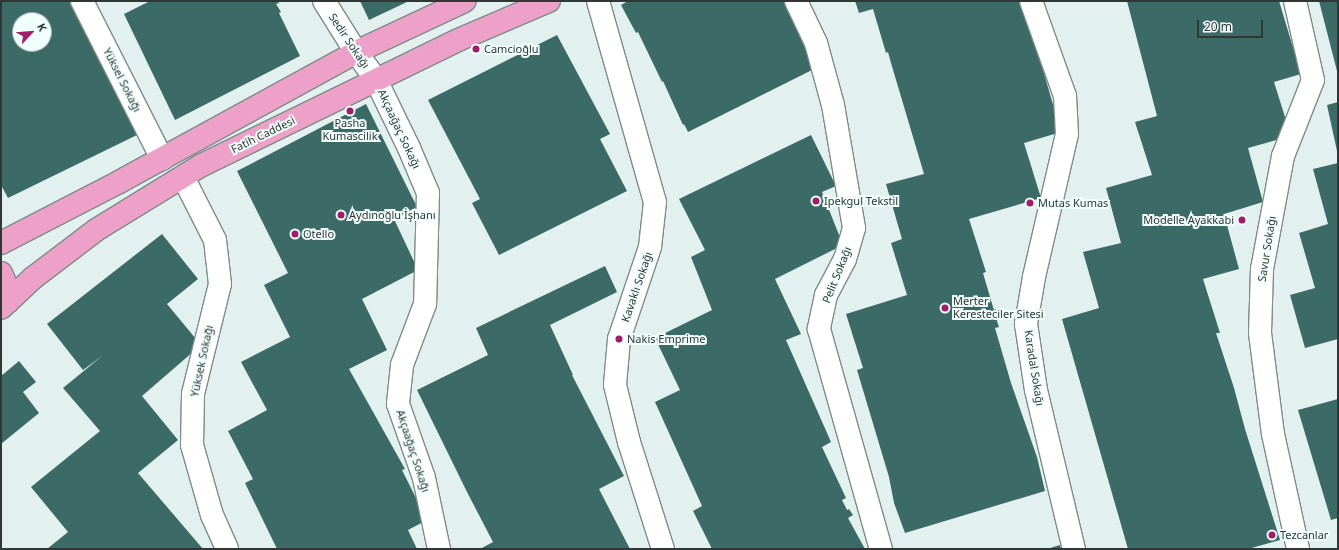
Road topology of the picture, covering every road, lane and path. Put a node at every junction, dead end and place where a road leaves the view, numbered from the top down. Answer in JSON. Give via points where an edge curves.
{"nodes":[{"id":1,"x":82,"y":1,"type":"edge"},
{"id":2,"x":324,"y":1,"type":"edge"},
{"id":3,"x":465,"y":1,"type":"edge"},
{"id":4,"x":549,"y":1,"type":"edge"},
{"id":5,"x":598,"y":1,"type":"edge"},
{"id":6,"x":796,"y":1,"type":"edge"},
{"id":7,"x":1031,"y":1,"type":"edge"},
{"id":8,"x":1295,"y":1,"type":"edge"},
{"id":9,"x":356,"y":52,"type":"junction"},
{"id":10,"x":376,"y":80,"type":"junction"},
{"id":11,"x":162,"y":158,"type":"junction"},
{"id":12,"x":183,"y":177,"type":"junction"},
{"id":13,"x":1,"y":243,"type":"edge"},
{"id":14,"x":1,"y":273,"type":"edge"},
{"id":15,"x":4,"y":305,"type":"edge"},
{"id":16,"x":227,"y":549,"type":"edge"},
{"id":17,"x":439,"y":549,"type":"edge"},
{"id":18,"x":662,"y":549,"type":"edge"},
{"id":19,"x":881,"y":549,"type":"edge"},
{"id":20,"x":1074,"y":549,"type":"edge"},
{"id":21,"x":1298,"y":549,"type":"edge"}],
"edges":[{"from":1,"to":11,"type":"street","name":"Yüksel Sokağı"},
{"from":2,"to":9,"type":"street","name":"Sedir Sokağı"},
{"from":3,"to":9,"type":"main road"},
{"from":4,"to":10,"type":"main road","name":"Fatih Caddesi","via":[[458,40]]},
{"from":5,"to":18,"type":"street","name":"Kavaklı Sokağı","via":[[655,202],[650,247],[619,340],[615,385],[629,442]]},
{"from":6,"to":19,"type":"street","name":"Pelit Sokağı","via":[[816,43],[833,105],[854,228],[845,259],[826,295],[819,328]]},
{"from":7,"to":20,"type":"street","name":"Karadal Sokağı","via":[[1065,96],[1067,134],[1026,324],[1036,390]]},
{"from":8,"to":21,"type":"street","name":"Savur Sokağı","via":[[1313,80],[1283,156],[1262,269],[1260,334],[1273,434]]},
{"from":9,"to":10,"type":"street","name":"Sedir Sokağı"},
{"from":9,"to":11,"type":"main road"},
{"from":10,"to":12,"type":"main road","name":"Fatih Caddesi","via":[[200,166]]},
{"from":10,"to":17,"type":"street","name":"Akçaağaç Sokağı","via":[[428,193],[425,304],[402,365],[398,404],[424,478]]},
{"from":11,"to":13,"type":"main road"},
{"from":12,"to":15,"type":"main road","name":"Fatih Caddesi","via":[[96,230],[33,278]]},
{"from":12,"to":16,"type":"street","name":"Yüksek Sokağı","via":[[215,240],[220,284],[193,394],[192,445],[212,514]]},
{"from":14,"to":15,"type":"main road","via":[[9,292]]}]}
